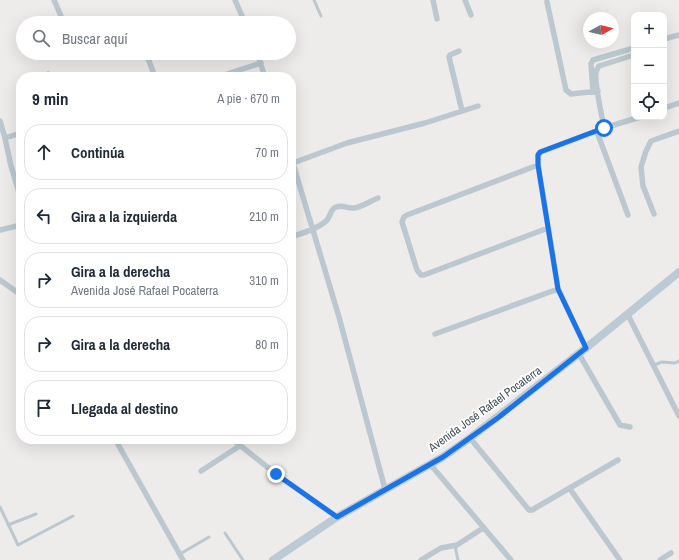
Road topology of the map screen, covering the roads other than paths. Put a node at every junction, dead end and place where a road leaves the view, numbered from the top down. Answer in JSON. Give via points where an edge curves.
{"nodes":[{"id":1,"x":54,"y":0,"type":"edge"},
{"id":2,"x":236,"y":0,"type":"edge"},
{"id":3,"x":314,"y":0,"type":"edge"},
{"id":4,"x":433,"y":0,"type":"edge"},
{"id":5,"x":465,"y":0,"type":"edge"},
{"id":6,"x":547,"y":2,"type":"dead end"},
{"id":7,"x":471,"y":15,"type":"dead end"},
{"id":8,"x":61,"y":16,"type":"edge"},
{"id":9,"x":242,"y":16,"type":"edge"},
{"id":10,"x":320,"y":16,"type":"dead end"},
{"id":11,"x":437,"y":19,"type":"dead end"},
{"id":12,"x":679,"y":34,"type":"edge"},
{"id":13,"x":667,"y":38,"type":"edge"},
{"id":14,"x":631,"y":49,"type":"edge"},
{"id":15,"x":459,"y":50,"type":"dead end"},
{"id":16,"x":631,"y":56,"type":"edge"},
{"id":17,"x":148,"y":60,"type":"edge"},
{"id":18,"x":260,"y":60,"type":"edge"},
{"id":19,"x":261,"y":63,"type":"junction"},
{"id":20,"x":152,"y":72,"type":"edge"},
{"id":21,"x":233,"y":72,"type":"edge"},
{"id":22,"x":264,"y":72,"type":"edge"},
{"id":23,"x":596,"y":91,"type":"junction"},
{"id":24,"x":679,"y":102,"type":"edge"},
{"id":25,"x":478,"y":106,"type":"dead end"},
{"id":26,"x":667,"y":107,"type":"edge"},
{"id":27,"x":462,"y":111,"type":"junction"},
{"id":28,"x":631,"y":120,"type":"edge"},
{"id":29,"x":0,"y":121,"type":"edge"},
{"id":30,"x":604,"y":128,"type":"junction"},
{"id":31,"x":679,"y":131,"type":"edge"},
{"id":32,"x":596,"y":132,"type":"junction"},
{"id":33,"x":16,"y":135,"type":"edge"},
{"id":34,"x":5,"y":138,"type":"junction"},
{"id":35,"x":296,"y":162,"type":"edge"},
{"id":36,"x":538,"y":165,"type":"junction"},
{"id":37,"x":296,"y":174,"type":"edge"},
{"id":38,"x":16,"y":183,"type":"edge"},
{"id":39,"x":378,"y":198,"type":"dead end"},
{"id":40,"x":654,"y":214,"type":"dead end"},
{"id":41,"x":628,"y":215,"type":"dead end"},
{"id":42,"x":16,"y":226,"type":"edge"},
{"id":43,"x":548,"y":228,"type":"junction"},
{"id":44,"x":0,"y":230,"type":"edge"},
{"id":45,"x":312,"y":230,"type":"junction"},
{"id":46,"x":296,"y":235,"type":"edge"},
{"id":47,"x":679,"y":272,"type":"edge"},
{"id":48,"x":0,"y":280,"type":"edge"},
{"id":49,"x":558,"y":289,"type":"junction"},
{"id":50,"x":16,"y":291,"type":"edge"},
{"id":51,"x":628,"y":315,"type":"junction"},
{"id":52,"x":435,"y":334,"type":"dead end"},
{"id":53,"x":586,"y":348,"type":"junction"},
{"id":54,"x":579,"y":354,"type":"junction"},
{"id":55,"x":679,"y":361,"type":"edge"},
{"id":56,"x":654,"y":364,"type":"junction"},
{"id":57,"x":679,"y":416,"type":"edge"},
{"id":58,"x":630,"y":427,"type":"dead end"},
{"id":59,"x":470,"y":438,"type":"junction"},
{"id":60,"x":118,"y":444,"type":"edge"},
{"id":61,"x":241,"y":445,"type":"joint"},
{"id":62,"x":618,"y":460,"type":"dead end"},
{"id":63,"x":430,"y":464,"type":"junction"},
{"id":64,"x":201,"y":471,"type":"dead end"},
{"id":65,"x":385,"y":489,"type":"junction"},
{"id":66,"x":570,"y":489,"type":"junction"},
{"id":67,"x":0,"y":507,"type":"edge"},
{"id":68,"x":36,"y":514,"type":"dead end"},
{"id":69,"x":73,"y":516,"type":"dead end"},
{"id":70,"x":337,"y":517,"type":"junction"},
{"id":71,"x":8,"y":525,"type":"junction"},
{"id":72,"x":483,"y":528,"type":"junction"},
{"id":73,"x":225,"y":533,"type":"dead end"},
{"id":74,"x":209,"y":537,"type":"dead end"},
{"id":75,"x":455,"y":546,"type":"junction"},
{"id":76,"x":671,"y":553,"type":"dead end"},
{"id":77,"x":182,"y":557,"type":"edge"},
{"id":78,"x":243,"y":560,"type":"edge"},
{"id":79,"x":273,"y":560,"type":"edge"},
{"id":80,"x":421,"y":560,"type":"edge"},
{"id":81,"x":458,"y":560,"type":"edge"},
{"id":82,"x":511,"y":560,"type":"edge"},
{"id":83,"x":620,"y":560,"type":"edge"},
{"id":84,"x":660,"y":560,"type":"edge"}],
"edges":[{"from":1,"to":8,"type":"street"},
{"from":2,"to":9,"type":"street"},
{"from":3,"to":10,"type":"lane"},
{"from":4,"to":11,"type":"street"},
{"from":5,"to":7,"type":"street"},
{"from":6,"to":23,"type":"street","via":[[566,90],[571,94]]},
{"from":12,"to":13,"type":"street"},
{"from":14,"to":23,"type":"street","via":[[593,60],[591,64]]},
{"from":15,"to":27,"type":"street","via":[[449,57]]},
{"from":16,"to":23,"type":"street","via":[[599,66],[596,72]]},
{"from":17,"to":20,"type":"street"},
{"from":18,"to":19,"type":"street"},
{"from":19,"to":21,"type":"street"},
{"from":19,"to":22,"type":"street"},
{"from":23,"to":30,"type":"street"},
{"from":24,"to":26,"type":"street"},
{"from":25,"to":27,"type":"street"},
{"from":27,"to":35,"type":"street","via":[[347,143]]},
{"from":28,"to":30,"type":"street"},
{"from":29,"to":34,"type":"street"},
{"from":30,"to":32,"type":"street"},
{"from":31,"to":40,"type":"street","via":[[651,141],[644,156],[641,167],[643,186]]},
{"from":32,"to":36,"type":"street","via":[[540,152]]},
{"from":32,"to":41,"type":"street"},
{"from":33,"to":34,"type":"street"},
{"from":34,"to":38,"type":"street"},
{"from":36,"to":43,"type":"street"},
{"from":36,"to":43,"type":"street","via":[[407,215],[402,222],[417,270],[421,275]]},
{"from":37,"to":45,"type":"street"},
{"from":39,"to":45,"type":"street","via":[[355,208],[344,205],[336,207],[327,221]]},
{"from":42,"to":44,"type":"street"},
{"from":43,"to":49,"type":"street"},
{"from":45,"to":46,"type":"street"},
{"from":45,"to":65,"type":"street","via":[[339,317]]},
{"from":47,"to":51,"type":"street","name":"Avenida José Rafael Pocaterra"},
{"from":48,"to":50,"type":"street"},
{"from":49,"to":52,"type":"street"},
{"from":49,"to":53,"type":"street"},
{"from":51,"to":53,"type":"street","name":"Avenida José Rafael Pocaterra"},
{"from":51,"to":56,"type":"street"},
{"from":53,"to":54,"type":"street","name":"Avenida José Rafael Pocaterra"},
{"from":54,"to":58,"type":"street","via":[[620,425]]},
{"from":54,"to":59,"type":"street","name":"Avenida José Rafael Pocaterra"},
{"from":55,"to":56,"type":"lane","via":[[675,364]]},
{"from":56,"to":57,"type":"street"},
{"from":59,"to":63,"type":"street","name":"Avenida José Rafael Pocaterra"},
{"from":59,"to":66,"type":"street","via":[[529,510]]},
{"from":60,"to":77,"type":"street"},
{"from":61,"to":64,"type":"street"},
{"from":61,"to":70,"type":"street","via":[[276,474]]},
{"from":62,"to":66,"type":"street"},
{"from":63,"to":65,"type":"street","name":"Avenida José Rafael Pocaterra"},
{"from":63,"to":72,"type":"street"},
{"from":65,"to":70,"type":"street","name":"Avenida José Rafael Pocaterra"},
{"from":66,"to":83,"type":"street"},
{"from":67,"to":71,"type":"lane"},
{"from":68,"to":71,"type":"lane"},
{"from":69,"to":71,"type":"lane","via":[[18,545]]},
{"from":70,"to":79,"type":"street","name":"Avenida José Rafael Pocaterra"},
{"from":72,"to":75,"type":"street"},
{"from":72,"to":82,"type":"street"},
{"from":73,"to":78,"type":"lane"},
{"from":74,"to":77,"type":"lane"},
{"from":75,"to":80,"type":"street","via":[[441,548]]},
{"from":75,"to":81,"type":"lane"},
{"from":76,"to":84,"type":"street"}]}
